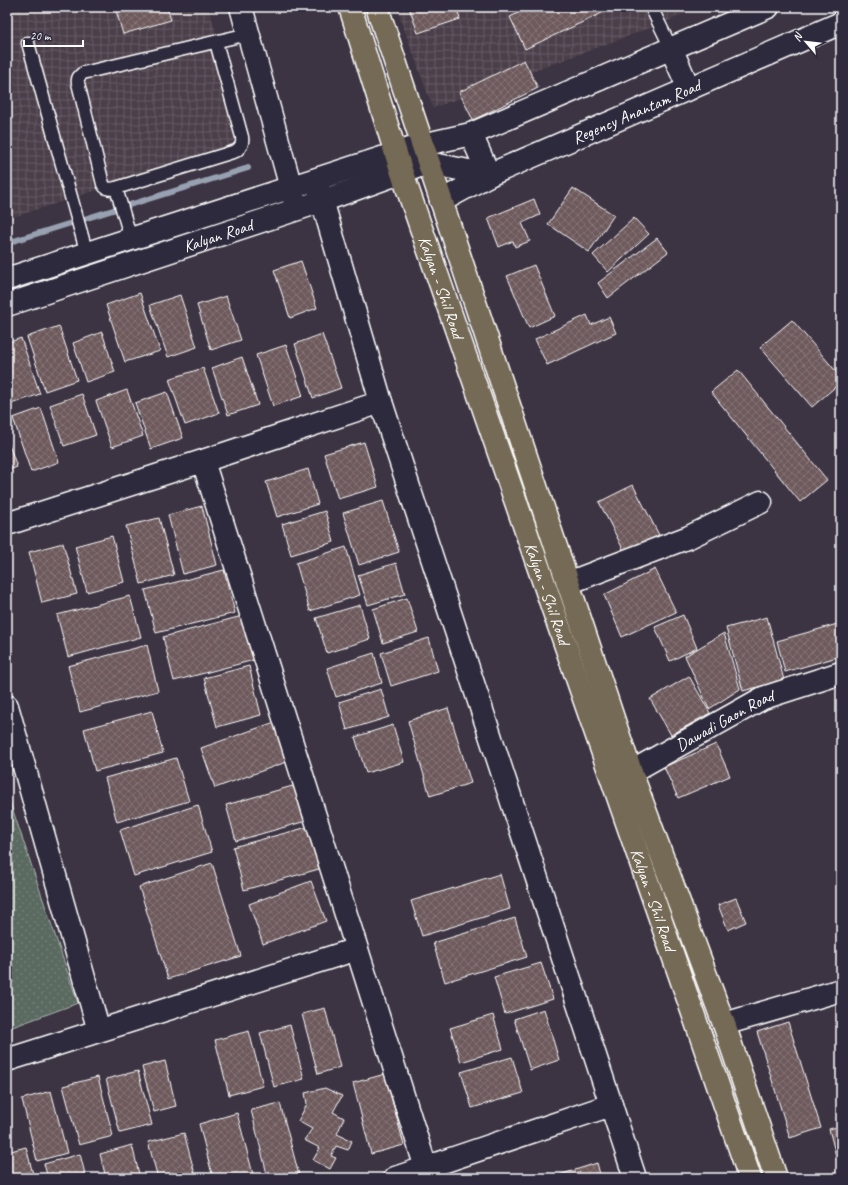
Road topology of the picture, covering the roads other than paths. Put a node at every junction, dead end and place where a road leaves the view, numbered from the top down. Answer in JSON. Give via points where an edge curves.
{"nodes":[{"id":1,"x":241,"y":7,"type":"edge"},
{"id":2,"x":350,"y":7,"type":"edge"},
{"id":3,"x":377,"y":7,"type":"edge"},
{"id":4,"x":651,"y":7,"type":"edge"},
{"id":5,"x":768,"y":7,"type":"edge"},
{"id":6,"x":841,"y":24,"type":"edge"},
{"id":7,"x":248,"y":34,"type":"junction"},
{"id":8,"x":216,"y":42,"type":"junction"},
{"id":9,"x":28,"y":43,"type":"dead end"},
{"id":10,"x":672,"y":48,"type":"junction"},
{"id":11,"x":689,"y":89,"type":"junction"},
{"id":12,"x":471,"y":134,"type":"junction"},
{"id":13,"x":425,"y":154,"type":"junction"},
{"id":14,"x":399,"y":163,"type":"junction"},
{"id":15,"x":489,"y":175,"type":"junction"},
{"id":16,"x":316,"y":179,"type":"junction"},
{"id":17,"x":292,"y":187,"type":"junction"},
{"id":18,"x":116,"y":188,"type":"junction"},
{"id":19,"x":322,"y":201,"type":"junction"},
{"id":20,"x":441,"y":201,"type":"junction"},
{"id":21,"x":297,"y":209,"type":"junction"},
{"id":22,"x":131,"y":239,"type":"junction"},
{"id":23,"x":87,"y":254,"type":"junction"},
{"id":24,"x":7,"y":280,"type":"edge"},
{"id":25,"x":7,"y":305,"type":"edge"},
{"id":26,"x":381,"y":402,"type":"junction"},
{"id":27,"x":202,"y":461,"type":"junction"},
{"id":28,"x":761,"y":502,"type":"dead end"},
{"id":29,"x":7,"y":524,"type":"edge"},
{"id":30,"x":568,"y":583,"type":"junction"},
{"id":31,"x":841,"y":673,"type":"edge"},
{"id":32,"x":7,"y":706,"type":"edge"},
{"id":33,"x":622,"y":775,"type":"junction"},
{"id":34,"x":357,"y":949,"type":"junction"},
{"id":35,"x":841,"y":990,"type":"edge"},
{"id":36,"x":724,"y":1024,"type":"junction"},
{"id":37,"x":99,"y":1031,"type":"junction"},
{"id":38,"x":7,"y":1060,"type":"edge"},
{"id":39,"x":610,"y":1105,"type":"junction"},
{"id":40,"x":426,"y":1168,"type":"junction"},
{"id":41,"x":395,"y":1178,"type":"edge"},
{"id":42,"x":635,"y":1178,"type":"edge"},
{"id":43,"x":750,"y":1178,"type":"edge"},
{"id":44,"x":776,"y":1178,"type":"edge"}],
"edges":[{"from":1,"to":7,"type":"street"},
{"from":2,"to":14,"type":"main road","name":"Kalyan - Shil Road"},
{"from":3,"to":13,"type":"main road","name":"Kalyan - Shil Road"},
{"from":4,"to":10,"type":"lane"},
{"from":5,"to":10,"type":"street"},
{"from":6,"to":11,"type":"street","name":"Regency Anantam Road"},
{"from":7,"to":8,"type":"lane"},
{"from":7,"to":17,"type":"street"},
{"from":8,"to":18,"type":"lane","via":[[242,137],[240,148]]},
{"from":8,"to":18,"type":"lane","via":[[79,75],[77,79],[103,184],[107,189]]},
{"from":9,"to":23,"type":"lane"},
{"from":10,"to":11,"type":"street"},
{"from":10,"to":12,"type":"street"},
{"from":11,"to":15,"type":"street","name":"Regency Anantam Road"},
{"from":12,"to":13,"type":"street"},
{"from":12,"to":15,"type":"street"},
{"from":13,"to":14,"type":"street","name":"Kalyan Road"},
{"from":13,"to":15,"type":"street"},
{"from":13,"to":20,"type":"main road","name":"Kalyan - Shil Road"},
{"from":14,"to":16,"type":"street","name":"Kalyan Road"},
{"from":14,"to":19,"type":"street","name":"Kalyan Road"},
{"from":14,"to":33,"type":"main road","name":"Kalyan - Shil Road"},
{"from":15,"to":20,"type":"street","name":"Regency Anantam Road"},
{"from":16,"to":17,"type":"street","name":"Kalyan Road"},
{"from":16,"to":19,"type":"street"},
{"from":17,"to":21,"type":"street"},
{"from":17,"to":22,"type":"street","name":"Kalyan Road"},
{"from":18,"to":22,"type":"lane"},
{"from":19,"to":21,"type":"street","name":"Kalyan Road"},
{"from":19,"to":26,"type":"street"},
{"from":20,"to":30,"type":"main road","name":"Kalyan - Shil Road"},
{"from":21,"to":25,"type":"street","name":"Kalyan Road"},
{"from":22,"to":23,"type":"street","name":"Kalyan Road"},
{"from":23,"to":24,"type":"street","name":"Kalyan Road"},
{"from":26,"to":27,"type":"street"},
{"from":26,"to":39,"type":"street"},
{"from":27,"to":29,"type":"street"},
{"from":27,"to":34,"type":"street"},
{"from":28,"to":30,"type":"street","via":[[689,537]]},
{"from":30,"to":33,"type":"main road","name":"Kalyan - Shil Road"},
{"from":31,"to":33,"type":"street","name":"Dawadi Gaon Road","via":[[763,698]]},
{"from":32,"to":37,"type":"street"},
{"from":33,"to":36,"type":"main road","name":"Kalyan - Shil Road"},
{"from":33,"to":43,"type":"main road","name":"Kalyan - Shil Road"},
{"from":34,"to":37,"type":"street"},
{"from":34,"to":40,"type":"street"},
{"from":35,"to":36,"type":"street"},
{"from":36,"to":44,"type":"main road","name":"Kalyan - Shil Road"},
{"from":37,"to":38,"type":"street"},
{"from":39,"to":40,"type":"street"},
{"from":39,"to":42,"type":"street"},
{"from":40,"to":41,"type":"street"}]}
